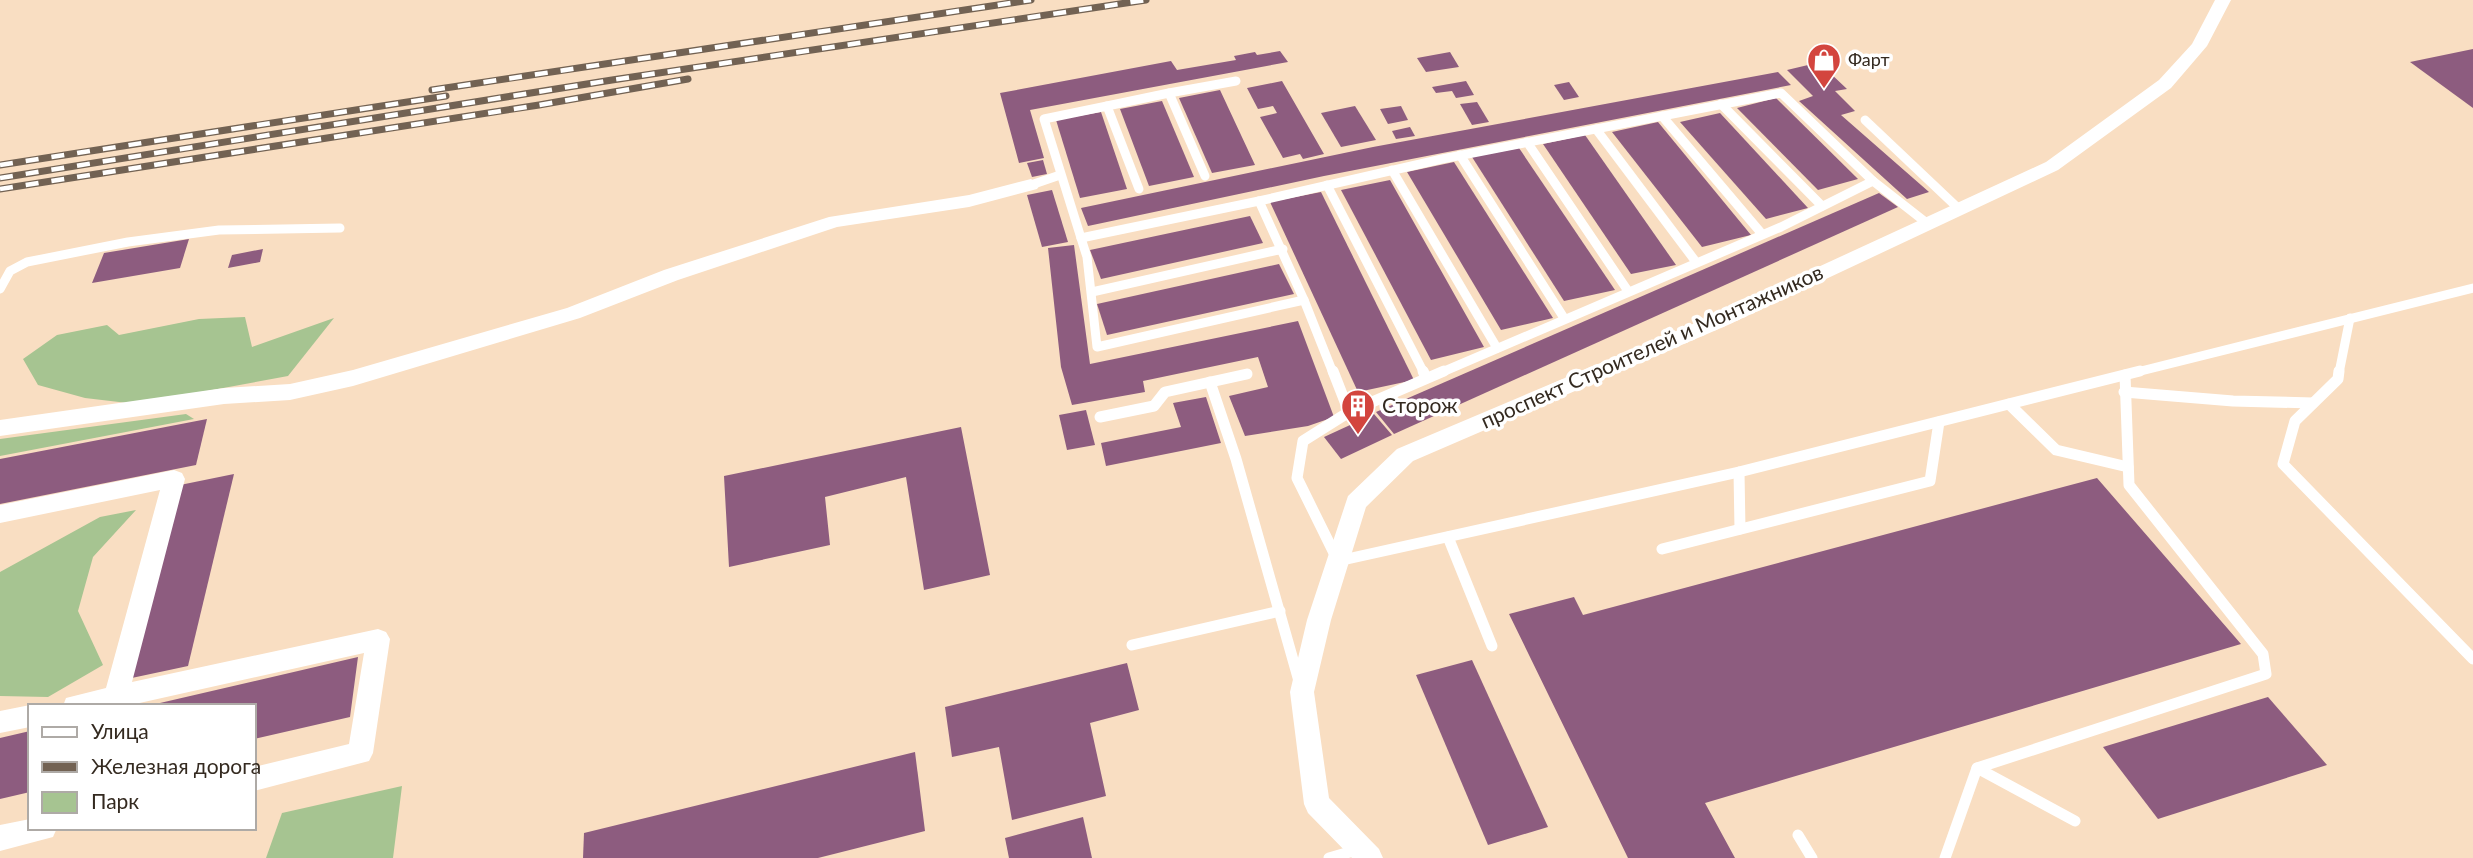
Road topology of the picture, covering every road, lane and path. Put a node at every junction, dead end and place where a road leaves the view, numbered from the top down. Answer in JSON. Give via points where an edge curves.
{"nodes":[{"id":1,"x":2223,"y":0,"type":"edge"},
{"id":2,"x":1236,"y":81,"type":"dead end"},
{"id":3,"x":1169,"y":93,"type":"junction"},
{"id":4,"x":1721,"y":104,"type":"junction"},
{"id":5,"x":1107,"y":106,"type":"junction"},
{"id":6,"x":1661,"y":116,"type":"junction"},
{"id":7,"x":1865,"y":120,"type":"dead end"},
{"id":8,"x":1596,"y":129,"type":"junction"},
{"id":9,"x":1527,"y":142,"type":"junction"},
{"id":10,"x":1460,"y":155,"type":"junction"},
{"id":11,"x":1392,"y":170,"type":"junction"},
{"id":12,"x":1060,"y":175,"type":"junction"},
{"id":13,"x":1205,"y":176,"type":"dead end"},
{"id":14,"x":1873,"y":181,"type":"junction"},
{"id":15,"x":1031,"y":185,"type":"joint"},
{"id":16,"x":1327,"y":185,"type":"junction"},
{"id":17,"x":1139,"y":189,"type":"dead end"},
{"id":18,"x":1259,"y":201,"type":"junction"},
{"id":19,"x":1822,"y":206,"type":"junction"},
{"id":20,"x":1959,"y":209,"type":"junction"},
{"id":21,"x":1928,"y":224,"type":"junction"},
{"id":22,"x":340,"y":228,"type":"dead end"},
{"id":23,"x":1762,"y":234,"type":"junction"},
{"id":24,"x":1080,"y":238,"type":"junction"},
{"id":25,"x":1283,"y":248,"type":"junction"},
{"id":26,"x":1696,"y":262,"type":"junction"},
{"id":27,"x":2473,"y":288,"type":"edge"},
{"id":28,"x":0,"y":289,"type":"edge"},
{"id":29,"x":1628,"y":291,"type":"junction"},
{"id":30,"x":1092,"y":292,"type":"junction"},
{"id":31,"x":1304,"y":300,"type":"junction"},
{"id":32,"x":1564,"y":318,"type":"junction"},
{"id":33,"x":2350,"y":318,"type":"junction"},
{"id":34,"x":1497,"y":348,"type":"junction"},
{"id":35,"x":1247,"y":374,"type":"dead end"},
{"id":36,"x":2125,"y":375,"type":"junction"},
{"id":37,"x":1426,"y":378,"type":"junction"},
{"id":38,"x":1210,"y":382,"type":"junction"},
{"id":39,"x":2124,"y":392,"type":"junction"},
{"id":40,"x":2009,"y":404,"type":"junction"},
{"id":41,"x":2313,"y":404,"type":"junction"},
{"id":42,"x":1349,"y":412,"type":"junction"},
{"id":43,"x":1100,"y":417,"type":"dead end"},
{"id":44,"x":1939,"y":422,"type":"junction"},
{"id":45,"x":0,"y":428,"type":"edge"},
{"id":46,"x":2129,"y":467,"type":"junction"},
{"id":47,"x":1739,"y":472,"type":"junction"},
{"id":48,"x":0,"y":514,"type":"edge"},
{"id":49,"x":1740,"y":529,"type":"junction"},
{"id":50,"x":1448,"y":537,"type":"junction"},
{"id":51,"x":1662,"y":548,"type":"dead end"},
{"id":52,"x":1338,"y":561,"type":"junction"},
{"id":53,"x":1280,"y":611,"type":"junction"},
{"id":54,"x":1132,"y":645,"type":"dead end"},
{"id":55,"x":1492,"y":646,"type":"dead end"},
{"id":56,"x":2473,"y":659,"type":"edge"},
{"id":57,"x":1303,"y":692,"type":"junction"},
{"id":58,"x":116,"y":696,"type":"junction"},
{"id":59,"x":83,"y":704,"type":"edge"},
{"id":60,"x":28,"y":716,"type":"edge"},
{"id":61,"x":0,"y":722,"type":"edge"},
{"id":62,"x":1977,"y":768,"type":"junction"},
{"id":63,"x":256,"y":779,"type":"edge"},
{"id":64,"x":2075,"y":821,"type":"dead end"},
{"id":65,"x":35,"y":830,"type":"edge"},
{"id":66,"x":1798,"y":835,"type":"dead end"},
{"id":67,"x":0,"y":838,"type":"edge"},
{"id":68,"x":1365,"y":853,"type":"edge"},
{"id":69,"x":1329,"y":858,"type":"edge"},
{"id":70,"x":1812,"y":858,"type":"edge"},
{"id":71,"x":1945,"y":858,"type":"edge"}],
"edges":[{"from":1,"to":20,"type":"street","name":"проспект Строителей и Монтажников","via":[[2199,46],[2165,84],[2052,166]]},
{"from":2,"to":3,"type":"lane"},
{"from":3,"to":5,"type":"lane"},
{"from":3,"to":13,"type":"lane"},
{"from":4,"to":6,"type":"lane"},
{"from":4,"to":14,"type":"lane","via":[[1781,93]]},
{"from":4,"to":19,"type":"lane"},
{"from":5,"to":12,"type":"lane","via":[[1044,119]]},
{"from":5,"to":17,"type":"lane"},
{"from":6,"to":8,"type":"lane"},
{"from":6,"to":23,"type":"lane"},
{"from":7,"to":20,"type":"lane"},
{"from":8,"to":9,"type":"lane"},
{"from":8,"to":26,"type":"lane"},
{"from":9,"to":10,"type":"lane"},
{"from":9,"to":29,"type":"lane"},
{"from":10,"to":11,"type":"lane"},
{"from":10,"to":32,"type":"lane"},
{"from":11,"to":16,"type":"lane"},
{"from":11,"to":34,"type":"lane"},
{"from":12,"to":15,"type":"lane"},
{"from":12,"to":24,"type":"lane"},
{"from":14,"to":19,"type":"lane"},
{"from":14,"to":21,"type":"lane"},
{"from":15,"to":45,"type":"street","via":[[969,201],[835,221],[573,313],[340,381],[290,392],[223,396]]},
{"from":16,"to":18,"type":"lane"},
{"from":16,"to":37,"type":"lane"},
{"from":18,"to":24,"type":"lane"},
{"from":18,"to":25,"type":"lane"},
{"from":19,"to":23,"type":"lane"},
{"from":20,"to":21,"type":"street","name":"проспект Строителей и Монтажников"},
{"from":21,"to":52,"type":"street","name":"проспект Строителей и Монтажников","via":[[1721,320],[1405,455],[1356,502]]},
{"from":22,"to":28,"type":"lane","via":[[219,230],[128,242],[27,262],[10,271]]},
{"from":23,"to":26,"type":"lane"},
{"from":24,"to":30,"type":"lane"},
{"from":25,"to":30,"type":"lane"},
{"from":25,"to":31,"type":"lane"},
{"from":26,"to":29,"type":"lane"},
{"from":27,"to":33,"type":"lane"},
{"from":29,"to":32,"type":"lane"},
{"from":30,"to":31,"type":"lane","via":[[1097,346]]},
{"from":31,"to":42,"type":"lane"},
{"from":32,"to":34,"type":"lane"},
{"from":33,"to":36,"type":"lane"},
{"from":33,"to":41,"type":"lane","via":[[2338,379]]},
{"from":34,"to":37,"type":"lane"},
{"from":35,"to":38,"type":"lane"},
{"from":36,"to":39,"type":"lane"},
{"from":36,"to":40,"type":"lane"},
{"from":37,"to":42,"type":"lane"},
{"from":38,"to":43,"type":"lane","via":[[1165,392],[1148,408]]},
{"from":38,"to":53,"type":"lane"},
{"from":39,"to":41,"type":"lane"},
{"from":39,"to":46,"type":"lane"},
{"from":40,"to":44,"type":"lane"},
{"from":40,"to":46,"type":"lane","via":[[2056,450]]},
{"from":41,"to":56,"type":"lane","via":[[2295,421],[2283,464]]},
{"from":42,"to":52,"type":"lane","via":[[1303,441],[1297,464],[1297,478]]},
{"from":44,"to":47,"type":"lane"},
{"from":44,"to":49,"type":"lane","via":[[1930,481]]},
{"from":46,"to":62,"type":"lane","via":[[2129,485],[2263,654],[2266,674]]},
{"from":47,"to":49,"type":"lane"},
{"from":47,"to":50,"type":"lane"},
{"from":48,"to":58,"type":"street","via":[[174,479]]},
{"from":49,"to":51,"type":"lane"},
{"from":50,"to":52,"type":"lane"},
{"from":50,"to":55,"type":"lane"},
{"from":52,"to":57,"type":"street","name":"проспект Строителей и Монтажников"},
{"from":53,"to":54,"type":"lane"},
{"from":53,"to":57,"type":"lane"},
{"from":57,"to":68,"type":"street","name":"проспект Строителей и Монтажников","via":[[1317,804]]},
{"from":58,"to":59,"type":"street"},
{"from":58,"to":63,"type":"street","via":[[377,639],[360,753]]},
{"from":60,"to":61,"type":"street"},
{"from":62,"to":64,"type":"lane"},
{"from":62,"to":71,"type":"lane"},
{"from":65,"to":67,"type":"street"},
{"from":66,"to":70,"type":"lane"},
{"from":68,"to":69,"type":"lane"}]}
